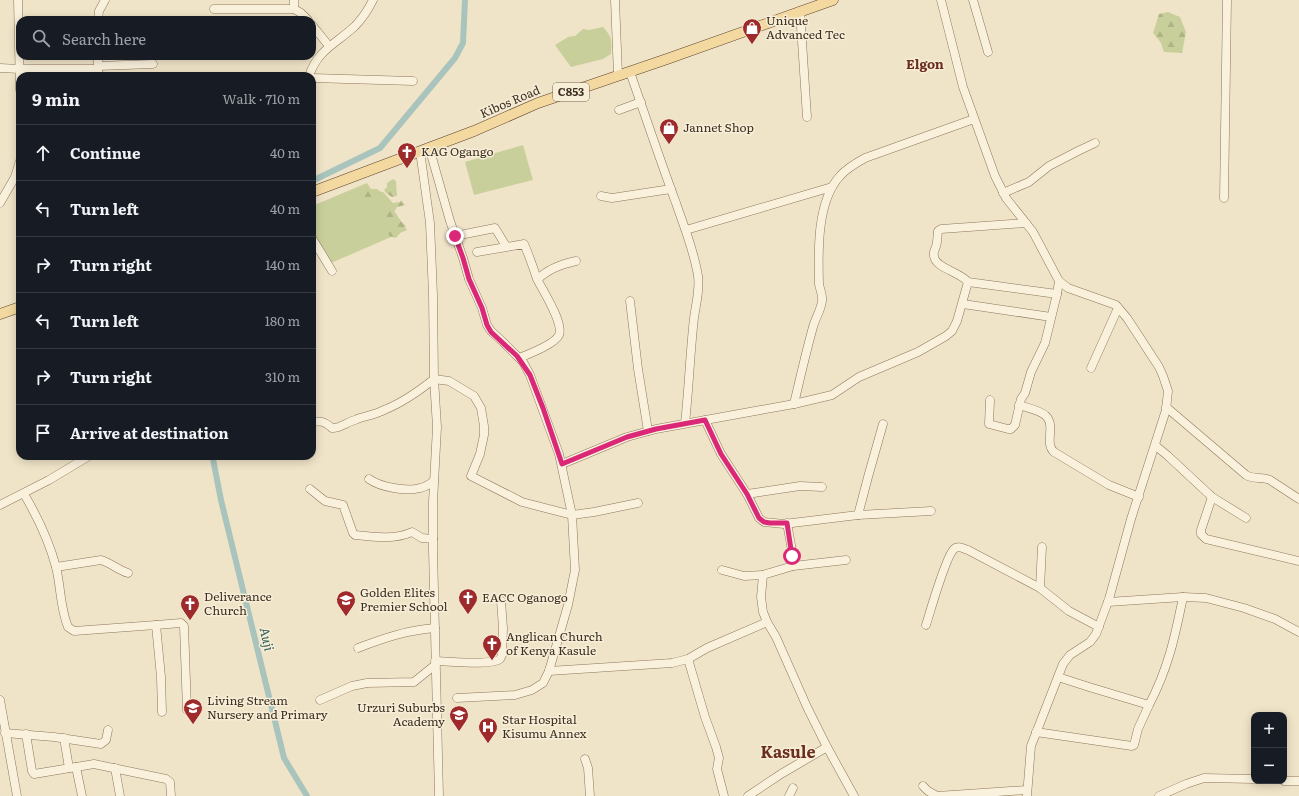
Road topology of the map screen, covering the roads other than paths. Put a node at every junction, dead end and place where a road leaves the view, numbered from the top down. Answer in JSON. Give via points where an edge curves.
{"nodes":[{"id":1,"x":18,"y":0,"type":"edge"},
{"id":2,"x":104,"y":0,"type":"edge"},
{"id":3,"x":373,"y":0,"type":"edge"},
{"id":4,"x":615,"y":0,"type":"edge"},
{"id":5,"x":833,"y":0,"type":"edge"},
{"id":6,"x":941,"y":0,"type":"edge"},
{"id":7,"x":973,"y":0,"type":"edge"},
{"id":8,"x":1227,"y":0,"type":"edge"},
{"id":9,"x":294,"y":4,"type":"edge"},
{"id":10,"x":214,"y":9,"type":"dead end"},
{"id":11,"x":800,"y":11,"type":"junction"},
{"id":12,"x":18,"y":16,"type":"edge"},
{"id":13,"x":98,"y":16,"type":"edge"},
{"id":14,"x":304,"y":16,"type":"edge"},
{"id":15,"x":316,"y":30,"type":"edge"},
{"id":16,"x":328,"y":46,"type":"junction"},
{"id":17,"x":988,"y":52,"type":"dead end"},
{"id":18,"x":20,"y":60,"type":"edge"},
{"id":19,"x":153,"y":64,"type":"dead end"},
{"id":20,"x":0,"y":68,"type":"edge"},
{"id":21,"x":20,"y":69,"type":"junction"},
{"id":22,"x":98,"y":70,"type":"edge"},
{"id":23,"x":311,"y":72,"type":"edge"},
{"id":24,"x":630,"y":72,"type":"junction"},
{"id":25,"x":618,"y":75,"type":"junction"},
{"id":26,"x":316,"y":78,"type":"edge"},
{"id":27,"x":413,"y":81,"type":"dead end"},
{"id":28,"x":641,"y":102,"type":"junction"},
{"id":29,"x":619,"y":110,"type":"dead end"},
{"id":30,"x":807,"y":116,"type":"dead end"},
{"id":31,"x":974,"y":118,"type":"junction"},
{"id":32,"x":1095,"y":143,"type":"dead end"},
{"id":33,"x":425,"y":149,"type":"junction"},
{"id":34,"x":16,"y":174,"type":"edge"},
{"id":35,"x":832,"y":187,"type":"junction"},
{"id":36,"x":671,"y":189,"type":"junction"},
{"id":37,"x":316,"y":190,"type":"edge"},
{"id":38,"x":1003,"y":193,"type":"junction"},
{"id":39,"x":601,"y":196,"type":"dead end"},
{"id":40,"x":1224,"y":198,"type":"dead end"},
{"id":41,"x":0,"y":203,"type":"edge"},
{"id":42,"x":1026,"y":223,"type":"junction"},
{"id":43,"x":686,"y":230,"type":"junction"},
{"id":44,"x":455,"y":236,"type":"junction"},
{"id":45,"x":316,"y":245,"type":"edge"},
{"id":46,"x":506,"y":246,"type":"junction"},
{"id":47,"x":476,"y":252,"type":"dead end"},
{"id":48,"x":576,"y":261,"type":"dead end"},
{"id":49,"x":332,"y":271,"type":"dead end"},
{"id":50,"x":538,"y":279,"type":"junction"},
{"id":51,"x":1059,"y":281,"type":"junction"},
{"id":52,"x":968,"y":282,"type":"junction"},
{"id":53,"x":1057,"y":294,"type":"junction"},
{"id":54,"x":630,"y":301,"type":"dead end"},
{"id":55,"x":962,"y":304,"type":"junction"},
{"id":56,"x":16,"y":308,"type":"edge"},
{"id":57,"x":1118,"y":308,"type":"junction"},
{"id":58,"x":0,"y":314,"type":"edge"},
{"id":59,"x":1051,"y":317,"type":"junction"},
{"id":60,"x":520,"y":358,"type":"junction"},
{"id":61,"x":1091,"y":368,"type":"dead end"},
{"id":62,"x":434,"y":379,"type":"junction"},
{"id":63,"x":990,"y":400,"type":"dead end"},
{"id":64,"x":794,"y":404,"type":"junction"},
{"id":65,"x":1019,"y":405,"type":"junction"},
{"id":66,"x":1166,"y":407,"type":"junction"},
{"id":67,"x":705,"y":420,"type":"junction"},
{"id":68,"x":316,"y":422,"type":"edge"},
{"id":69,"x":685,"y":423,"type":"junction"},
{"id":70,"x":883,"y":424,"type":"dead end"},
{"id":71,"x":648,"y":431,"type":"junction"},
{"id":72,"x":1156,"y":446,"type":"junction"},
{"id":73,"x":82,"y":460,"type":"edge"},
{"id":74,"x":562,"y":464,"type":"junction"},
{"id":75,"x":369,"y":479,"type":"dead end"},
{"id":76,"x":434,"y":481,"type":"junction"},
{"id":77,"x":822,"y":487,"type":"dead end"},
{"id":78,"x":310,"y":489,"type":"dead end"},
{"id":79,"x":24,"y":494,"type":"junction"},
{"id":80,"x":747,"y":494,"type":"junction"},
{"id":81,"x":1212,"y":497,"type":"junction"},
{"id":82,"x":1139,"y":498,"type":"junction"},
{"id":83,"x":1299,"y":499,"type":"edge"},
{"id":84,"x":638,"y":503,"type":"dead end"},
{"id":85,"x":0,"y":505,"type":"edge"},
{"id":86,"x":931,"y":511,"type":"dead end"},
{"id":87,"x":572,"y":515,"type":"junction"},
{"id":88,"x":858,"y":515,"type":"junction"},
{"id":89,"x":1246,"y":518,"type":"dead end"},
{"id":90,"x":787,"y":523,"type":"junction"},
{"id":91,"x":433,"y":539,"type":"junction"},
{"id":92,"x":1042,"y":547,"type":"dead end"},
{"id":93,"x":846,"y":560,"type":"dead end"},
{"id":94,"x":1299,"y":561,"type":"edge"},
{"id":95,"x":793,"y":566,"type":"junction"},
{"id":96,"x":56,"y":567,"type":"junction"},
{"id":97,"x":722,"y":570,"type":"dead end"},
{"id":98,"x":128,"y":573,"type":"dead end"},
{"id":99,"x":763,"y":575,"type":"junction"},
{"id":100,"x":1040,"y":588,"type":"junction"},
{"id":101,"x":1183,"y":597,"type":"junction"},
{"id":102,"x":501,"y":601,"type":"dead end"},
{"id":103,"x":1108,"y":602,"type":"junction"},
{"id":104,"x":767,"y":622,"type":"junction"},
{"id":105,"x":156,"y":625,"type":"junction"},
{"id":106,"x":926,"y":625,"type":"dead end"},
{"id":107,"x":1099,"y":627,"type":"junction"},
{"id":108,"x":435,"y":628,"type":"junction"},
{"id":109,"x":1299,"y":632,"type":"edge"},
{"id":110,"x":358,"y":648,"type":"dead end"},
{"id":111,"x":688,"y":659,"type":"junction"},
{"id":112,"x":435,"y":663,"type":"junction"},
{"id":113,"x":549,"y":671,"type":"junction"},
{"id":114,"x":1058,"y":677,"type":"junction"},
{"id":115,"x":457,"y":698,"type":"dead end"},
{"id":116,"x":0,"y":700,"type":"edge"},
{"id":117,"x":320,"y":700,"type":"dead end"},
{"id":118,"x":1149,"y":705,"type":"junction"},
{"id":119,"x":187,"y":710,"type":"dead end"},
{"id":120,"x":162,"y":712,"type":"dead end"},
{"id":121,"x":108,"y":730,"type":"dead end"},
{"id":122,"x":1036,"y":732,"type":"junction"},
{"id":123,"x":5,"y":733,"type":"junction"},
{"id":124,"x":26,"y":734,"type":"junction"},
{"id":125,"x":64,"y":738,"type":"junction"},
{"id":126,"x":827,"y":747,"type":"junction"},
{"id":127,"x":585,"y":759,"type":"dead end"},
{"id":128,"x":73,"y":767,"type":"junction"},
{"id":129,"x":115,"y":768,"type":"junction"},
{"id":130,"x":1251,"y":780,"type":"edge"},
{"id":131,"x":1287,"y":781,"type":"edge"},
{"id":132,"x":1299,"y":781,"type":"edge"},
{"id":133,"x":923,"y":786,"type":"dead end"},
{"id":134,"x":792,"y":788,"type":"dead end"},
{"id":135,"x":1027,"y":793,"type":"edge"},
{"id":136,"x":17,"y":796,"type":"edge"},
{"id":137,"x":82,"y":796,"type":"edge"},
{"id":138,"x":120,"y":796,"type":"edge"},
{"id":139,"x":171,"y":796,"type":"edge"},
{"id":140,"x":439,"y":796,"type":"edge"},
{"id":141,"x":590,"y":796,"type":"edge"},
{"id":142,"x":724,"y":796,"type":"edge"},
{"id":143,"x":748,"y":796,"type":"edge"},
{"id":144,"x":789,"y":796,"type":"edge"},
{"id":145,"x":854,"y":796,"type":"edge"},
{"id":146,"x":1159,"y":796,"type":"edge"}],
"edges":[{"from":1,"to":12,"type":"street"},
{"from":2,"to":13,"type":"street"},
{"from":3,"to":16,"type":"street","via":[[354,27]]},
{"from":4,"to":25,"type":"street"},
{"from":5,"to":11,"type":"main road","name":"Kibos Road","number":"C853"},
{"from":6,"to":31,"type":"street","via":[[963,87]]},
{"from":7,"to":17,"type":"street"},
{"from":8,"to":40,"type":"street"},
{"from":9,"to":10,"type":"street"},
{"from":9,"to":14,"type":"street"},
{"from":11,"to":24,"type":"main road","name":"Kibos Road","number":"C853"},
{"from":11,"to":30,"type":"street"},
{"from":15,"to":16,"type":"street"},
{"from":16,"to":23,"type":"street"},
{"from":18,"to":21,"type":"street"},
{"from":19,"to":22,"type":"street"},
{"from":20,"to":21,"type":"street"},
{"from":21,"to":22,"type":"street"},
{"from":24,"to":25,"type":"main road","name":"Kibos Road","number":"C853"},
{"from":24,"to":28,"type":"street"},
{"from":25,"to":33,"type":"main road","name":"Kibos Road","number":"C853","via":[[538,103]]},
{"from":26,"to":27,"type":"street"},
{"from":28,"to":29,"type":"street"},
{"from":28,"to":36,"type":"street"},
{"from":31,"to":35,"type":"street","via":[[865,158],[849,167]]},
{"from":31,"to":38,"type":"street"},
{"from":32,"to":38,"type":"street","via":[[1053,164],[1029,182]]},
{"from":33,"to":37,"type":"main road","name":"Kibos Road","number":"C853"},
{"from":33,"to":44,"type":"street"},
{"from":33,"to":62,"type":"street","via":[[433,287]]},
{"from":34,"to":41,"type":"street"},
{"from":35,"to":43,"type":"street"},
{"from":35,"to":64,"type":"street","via":[[824,206],[820,231],[822,303],[810,337]]},
{"from":36,"to":39,"type":"street","via":[[612,198]]},
{"from":36,"to":43,"type":"street"},
{"from":38,"to":42,"type":"street"},
{"from":42,"to":51,"type":"street"},
{"from":42,"to":52,"type":"street","via":[[938,231],[938,241],[933,254],[936,260]]},
{"from":43,"to":69,"type":"street","via":[[698,276],[699,292],[694,317]]},
{"from":44,"to":46,"type":"street","via":[[495,228]]},
{"from":44,"to":60,"type":"street","via":[[487,325],[491,332]]},
{"from":45,"to":49,"type":"street"},
{"from":46,"to":47,"type":"street"},
{"from":46,"to":50,"type":"street","via":[[524,244]]},
{"from":48,"to":50,"type":"street","via":[[562,264]]},
{"from":50,"to":60,"type":"street","via":[[559,324],[559,336],[555,341]]},
{"from":51,"to":53,"type":"street"},
{"from":51,"to":57,"type":"street","via":[[1068,288],[1104,300]]},
{"from":52,"to":53,"type":"street"},
{"from":52,"to":55,"type":"street"},
{"from":53,"to":59,"type":"street"},
{"from":54,"to":71,"type":"street"},
{"from":55,"to":59,"type":"street"},
{"from":55,"to":64,"type":"street","via":[[952,331],[946,336],[918,352],[859,377],[832,395]]},
{"from":56,"to":58,"type":"main road"},
{"from":57,"to":61,"type":"street"},
{"from":57,"to":66,"type":"street","via":[[1159,367],[1168,391]]},
{"from":59,"to":65,"type":"street","via":[[1045,343]]},
{"from":60,"to":74,"type":"street","via":[[530,375]]},
{"from":62,"to":68,"type":"street","via":[[398,404],[337,428],[332,428],[322,421]]},
{"from":62,"to":76,"type":"street","via":[[437,427]]},
{"from":62,"to":87,"type":"street","via":[[449,381],[474,396],[481,408],[484,435],[471,476],[522,502]]},
{"from":63,"to":65,"type":"street","via":[[989,424],[1008,429],[1015,424]]},
{"from":64,"to":67,"type":"street"},
{"from":65,"to":82,"type":"street","via":[[1047,416],[1050,449],[1110,485]]},
{"from":66,"to":72,"type":"street"},
{"from":66,"to":83,"type":"street","via":[[1246,475],[1270,480]]},
{"from":67,"to":69,"type":"street"},
{"from":67,"to":80,"type":"street","via":[[721,454]]},
{"from":69,"to":71,"type":"street"},
{"from":70,"to":88,"type":"street"},
{"from":71,"to":74,"type":"street"},
{"from":72,"to":81,"type":"street"},
{"from":72,"to":82,"type":"street"},
{"from":73,"to":79,"type":"street"},
{"from":74,"to":87,"type":"street"},
{"from":75,"to":76,"type":"street","via":[[374,483],[408,490],[420,488]]},
{"from":76,"to":91,"type":"street"},
{"from":77,"to":80,"type":"street","via":[[800,486]]},
{"from":78,"to":91,"type":"street","via":[[325,501],[343,505],[355,535],[388,537],[412,532],[422,538]]},
{"from":79,"to":85,"type":"street"},
{"from":79,"to":96,"type":"street","via":[[34,510]]},
{"from":80,"to":90,"type":"street","via":[[761,520]]},
{"from":81,"to":89,"type":"street"},
{"from":81,"to":94,"type":"street","via":[[1201,530],[1206,539]]},
{"from":82,"to":103,"type":"street"},
{"from":84,"to":87,"type":"street"},
{"from":86,"to":88,"type":"street"},
{"from":87,"to":113,"type":"street","via":[[575,570]]},
{"from":88,"to":90,"type":"street"},
{"from":90,"to":95,"type":"street"},
{"from":91,"to":108,"type":"street"},
{"from":92,"to":100,"type":"street"},
{"from":93,"to":95,"type":"street"},
{"from":95,"to":99,"type":"street"},
{"from":96,"to":98,"type":"street","via":[[101,560]]},
{"from":96,"to":105,"type":"street","via":[[66,622],[70,629],[74,631]]},
{"from":97,"to":99,"type":"street","via":[[744,576]]},
{"from":99,"to":104,"type":"street","via":[[761,597]]},
{"from":100,"to":106,"type":"street","via":[[958,547],[953,549],[948,561]]},
{"from":100,"to":107,"type":"street","via":[[1069,611]]},
{"from":101,"to":103,"type":"street"},
{"from":101,"to":109,"type":"street","via":[[1206,598],[1244,608]]},
{"from":101,"to":118,"type":"street","via":[[1174,642]]},
{"from":102,"to":112,"type":"street","via":[[503,628],[500,659],[494,662]]},
{"from":103,"to":107,"type":"street"},
{"from":104,"to":111,"type":"street"},
{"from":104,"to":126,"type":"street"},
{"from":105,"to":119,"type":"street","via":[[181,623],[184,626]]},
{"from":105,"to":120,"type":"street"},
{"from":107,"to":114,"type":"street","via":[[1090,642],[1066,659]]},
{"from":108,"to":110,"type":"street","via":[[402,633]]},
{"from":108,"to":112,"type":"street"},
{"from":111,"to":113,"type":"street","via":[[672,664]]},
{"from":111,"to":142,"type":"street","via":[[704,717],[719,758],[717,769]]},
{"from":112,"to":117,"type":"street","via":[[414,682],[366,683],[352,686]]},
{"from":112,"to":140,"type":"street"},
{"from":113,"to":115,"type":"street","via":[[540,686],[527,693]]},
{"from":114,"to":118,"type":"street"},
{"from":114,"to":122,"type":"street"},
{"from":116,"to":123,"type":"street"},
{"from":118,"to":122,"type":"street","via":[[1132,746]]},
{"from":121,"to":125,"type":"street","via":[[106,740],[101,744]]},
{"from":122,"to":135,"type":"street","via":[[1030,751]]},
{"from":123,"to":124,"type":"street"},
{"from":123,"to":136,"type":"street"},
{"from":124,"to":125,"type":"street"},
{"from":124,"to":128,"type":"street","via":[[33,773]]},
{"from":125,"to":128,"type":"street"},
{"from":126,"to":143,"type":"street"},
{"from":126,"to":145,"type":"street"},
{"from":127,"to":141,"type":"street"},
{"from":128,"to":129,"type":"street","via":[[94,764]]},
{"from":128,"to":137,"type":"street"},
{"from":129,"to":138,"type":"street"},
{"from":129,"to":139,"type":"street","via":[[166,778],[170,782]]},
{"from":130,"to":146,"type":"street","via":[[1204,778]]},
{"from":131,"to":132,"type":"street"},
{"from":133,"to":135,"type":"street","via":[[937,796]]},
{"from":134,"to":144,"type":"street"}]}
